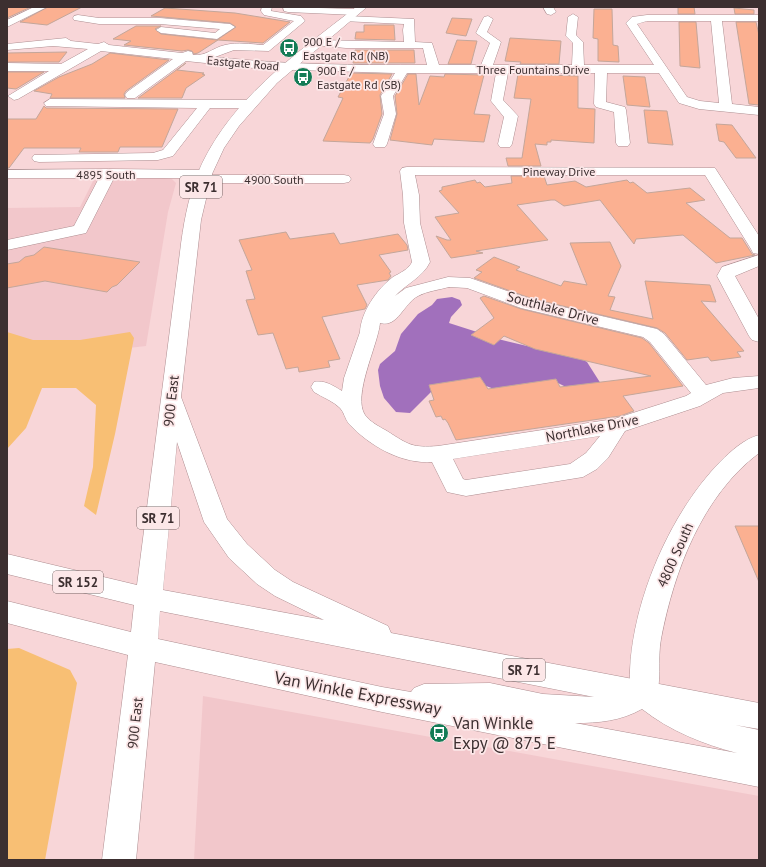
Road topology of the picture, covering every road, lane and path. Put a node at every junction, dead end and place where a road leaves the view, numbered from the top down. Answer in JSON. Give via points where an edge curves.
{"nodes":[{"id":1,"x":42,"y":7,"type":"edge"},
{"id":2,"x":267,"y":7,"type":"edge"},
{"id":3,"x":288,"y":7,"type":"edge"},
{"id":4,"x":97,"y":9,"type":"dead end"},
{"id":5,"x":355,"y":13,"type":"edge"},
{"id":6,"x":573,"y":17,"type":"dead end"},
{"id":7,"x":78,"y":18,"type":"junction"},
{"id":8,"x":716,"y":18,"type":"junction"},
{"id":9,"x":759,"y":18,"type":"edge"},
{"id":10,"x":488,"y":19,"type":"dead end"},
{"id":11,"x":174,"y":22,"type":"junction"},
{"id":12,"x":7,"y":24,"type":"edge"},
{"id":13,"x":66,"y":25,"type":"dead end"},
{"id":14,"x":161,"y":30,"type":"junction"},
{"id":15,"x":53,"y":35,"type":"junction"},
{"id":16,"x":318,"y":43,"type":"junction"},
{"id":17,"x":139,"y":44,"type":"junction"},
{"id":18,"x":410,"y":45,"type":"junction"},
{"id":19,"x":103,"y":46,"type":"junction"},
{"id":20,"x":7,"y":47,"type":"edge"},
{"id":21,"x":186,"y":56,"type":"junction"},
{"id":22,"x":206,"y":58,"type":"junction"},
{"id":23,"x":7,"y":67,"type":"edge"},
{"id":24,"x":289,"y":67,"type":"junction"},
{"id":25,"x":64,"y":68,"type":"junction"},
{"id":26,"x":403,"y":69,"type":"junction"},
{"id":27,"x":434,"y":69,"type":"junction"},
{"id":28,"x":486,"y":69,"type":"junction"},
{"id":29,"x":503,"y":69,"type":"junction"},
{"id":30,"x":578,"y":69,"type":"junction"},
{"id":31,"x":601,"y":69,"type":"junction"},
{"id":32,"x":662,"y":69,"type":"junction"},
{"id":33,"x":131,"y":94,"type":"dead end"},
{"id":34,"x":14,"y":96,"type":"dead end"},
{"id":35,"x":50,"y":103,"type":"dead end"},
{"id":36,"x":207,"y":103,"type":"junction"},
{"id":37,"x":250,"y":104,"type":"junction"},
{"id":38,"x":726,"y":108,"type":"junction"},
{"id":39,"x":759,"y":111,"type":"edge"},
{"id":40,"x":623,"y":143,"type":"dead end"},
{"id":41,"x":380,"y":144,"type":"dead end"},
{"id":42,"x":505,"y":144,"type":"dead end"},
{"id":43,"x":39,"y":158,"type":"dead end"},
{"id":44,"x":109,"y":173,"type":"junction"},
{"id":45,"x":7,"y":174,"type":"edge"},
{"id":46,"x":204,"y":176,"type":"junction"},
{"id":47,"x":344,"y":179,"type":"dead end"},
{"id":48,"x":7,"y":245,"type":"edge"},
{"id":49,"x":759,"y":249,"type":"edge"},
{"id":50,"x":759,"y":260,"type":"edge"},
{"id":51,"x":370,"y":332,"type":"junction"},
{"id":52,"x":759,"y":336,"type":"edge"},
{"id":53,"x":759,"y":382,"type":"edge"},
{"id":54,"x":321,"y":387,"type":"dead end"},
{"id":55,"x":702,"y":393,"type":"junction"},
{"id":56,"x":171,"y":395,"type":"junction"},
{"id":57,"x":351,"y":405,"type":"junction"},
{"id":58,"x":616,"y":426,"type":"junction"},
{"id":59,"x":756,"y":447,"type":"edge"},
{"id":60,"x":429,"y":455,"type":"junction"},
{"id":61,"x":7,"y":564,"type":"edge"},
{"id":62,"x":149,"y":598,"type":"junction"},
{"id":63,"x":7,"y":612,"type":"edge"},
{"id":64,"x":404,"y":646,"type":"junction"},
{"id":65,"x":143,"y":647,"type":"junction"},
{"id":66,"x":644,"y":693,"type":"junction"},
{"id":67,"x":378,"y":698,"type":"junction"},
{"id":68,"x":759,"y":716,"type":"edge"},
{"id":69,"x":759,"y":744,"type":"edge"},
{"id":70,"x":759,"y":772,"type":"edge"},
{"id":71,"x":119,"y":860,"type":"edge"}],
"edges":[{"from":1,"to":12,"type":"street"},
{"from":2,"to":22,"type":"street","via":[[268,13],[300,20],[264,49],[228,46]]},
{"from":3,"to":5,"type":"street"},
{"from":4,"to":7,"type":"street"},
{"from":5,"to":16,"type":"street","name":"900 East","number":"SR 71"},
{"from":5,"to":18,"type":"street","via":[[410,21]]},
{"from":6,"to":30,"type":"street","via":[[571,36],[578,42]]},
{"from":7,"to":11,"type":"street","via":[[99,21]]},
{"from":7,"to":13,"type":"street"},
{"from":8,"to":9,"type":"street"},
{"from":8,"to":32,"type":"street","via":[[633,20],[632,25]]},
{"from":8,"to":38,"type":"street"},
{"from":10,"to":28,"type":"street","via":[[481,33],[496,42]]},
{"from":11,"to":14,"type":"street"},
{"from":11,"to":14,"type":"street","via":[[230,27],[217,36]]},
{"from":14,"to":17,"type":"street"},
{"from":15,"to":19,"type":"street","name":"Eastgate Road"},
{"from":15,"to":19,"type":"street","name":"Eastgate Road"},
{"from":15,"to":20,"type":"street","name":"Eastgate Road"},
{"from":16,"to":18,"type":"street"},
{"from":16,"to":24,"type":"street","name":"900 East","number":"SR 71"},
{"from":17,"to":19,"type":"street","name":"Eastgate Road"},
{"from":17,"to":21,"type":"street","name":"Eastgate Road"},
{"from":18,"to":27,"type":"street","via":[[428,45]]},
{"from":19,"to":25,"type":"street"},
{"from":21,"to":22,"type":"street","name":"Eastgate Road"},
{"from":21,"to":33,"type":"street"},
{"from":22,"to":24,"type":"street","name":"Eastgate Road"},
{"from":23,"to":25,"type":"street"},
{"from":24,"to":26,"type":"street","name":"Three Fountains Drive"},
{"from":24,"to":37,"type":"street","name":"900 East","number":"SR 71"},
{"from":25,"to":34,"type":"street"},
{"from":26,"to":27,"type":"street","name":"Three Fountains Drive"},
{"from":26,"to":41,"type":"street","via":[[387,96],[390,114]]},
{"from":27,"to":28,"type":"street","name":"Three Fountains Drive"},
{"from":28,"to":29,"type":"street","name":"Three Fountains Drive"},
{"from":29,"to":30,"type":"street","name":"Three Fountains Drive"},
{"from":29,"to":42,"type":"street","via":[[497,101],[511,116]]},
{"from":30,"to":31,"type":"street","name":"Three Fountains Drive"},
{"from":31,"to":32,"type":"street","name":"Three Fountains Drive"},
{"from":31,"to":40,"type":"street","via":[[600,104],[620,110]]},
{"from":32,"to":38,"type":"street","via":[[686,102]]},
{"from":35,"to":36,"type":"street"},
{"from":36,"to":37,"type":"street"},
{"from":36,"to":43,"type":"street","via":[[168,153],[163,155]]},
{"from":37,"to":46,"type":"street","name":"900 East","number":"SR 71","via":[[225,136]]},
{"from":38,"to":39,"type":"street"},
{"from":44,"to":45,"type":"street","name":"4895 South"},
{"from":44,"to":46,"type":"street","name":"4895 South"},
{"from":44,"to":48,"type":"street","via":[[80,230]]},
{"from":46,"to":47,"type":"street","name":"4900 South"},
{"from":46,"to":56,"type":"street","name":"900 East","number":"SR 71","via":[[189,244]]},
{"from":49,"to":51,"type":"street","name":"Pineway Drive","via":[[710,171],[407,171],[412,223],[421,262],[418,269],[398,282],[385,296],[370,324]]},
{"from":50,"to":52,"type":"street","via":[[728,271],[726,276]]},
{"from":51,"to":55,"type":"street","name":"Southlake Drive","via":[[384,322],[400,301],[412,292],[448,282],[470,283],[527,304],[650,332]]},
{"from":51,"to":57,"type":"street","via":[[354,378]]},
{"from":53,"to":55,"type":"street","name":"Northlake Drive","via":[[735,384]]},
{"from":54,"to":57,"type":"street"},
{"from":55,"to":58,"type":"street","name":"Northlake Drive","via":[[693,401]]},
{"from":56,"to":62,"type":"street","name":"900 East","number":"SR 71"},
{"from":56,"to":64,"type":"street","number":"SR 71","via":[[216,522],[238,552],[284,589]]},
{"from":57,"to":60,"type":"street","via":[[355,417],[366,428],[405,452]]},
{"from":58,"to":60,"type":"street","name":"Northlake Drive"},
{"from":58,"to":60,"type":"street","via":[[611,440],[580,469],[481,486],[456,486]]},
{"from":59,"to":66,"type":"street","name":"4800 South","via":[[730,466],[707,494],[692,517],[671,561],[660,588],[646,643]]},
{"from":61,"to":62,"type":"street","number":"SR 152"},
{"from":62,"to":64,"type":"street"},
{"from":62,"to":65,"type":"street","name":"900 East","number":"SR 71"},
{"from":63,"to":65,"type":"street","name":"Van Winkle Expressway"},
{"from":64,"to":66,"type":"street","number":"SR 71"},
{"from":65,"to":67,"type":"street","name":"Van Winkle Expressway"},
{"from":65,"to":71,"type":"street","name":"900 East"},
{"from":66,"to":67,"type":"street","via":[[624,704],[599,710],[542,708],[490,696]]},
{"from":66,"to":68,"type":"street","number":"SR 71"},
{"from":66,"to":69,"type":"street","via":[[662,709],[683,721],[725,736]]},
{"from":67,"to":70,"type":"street","name":"Van Winkle Expressway"}]}
